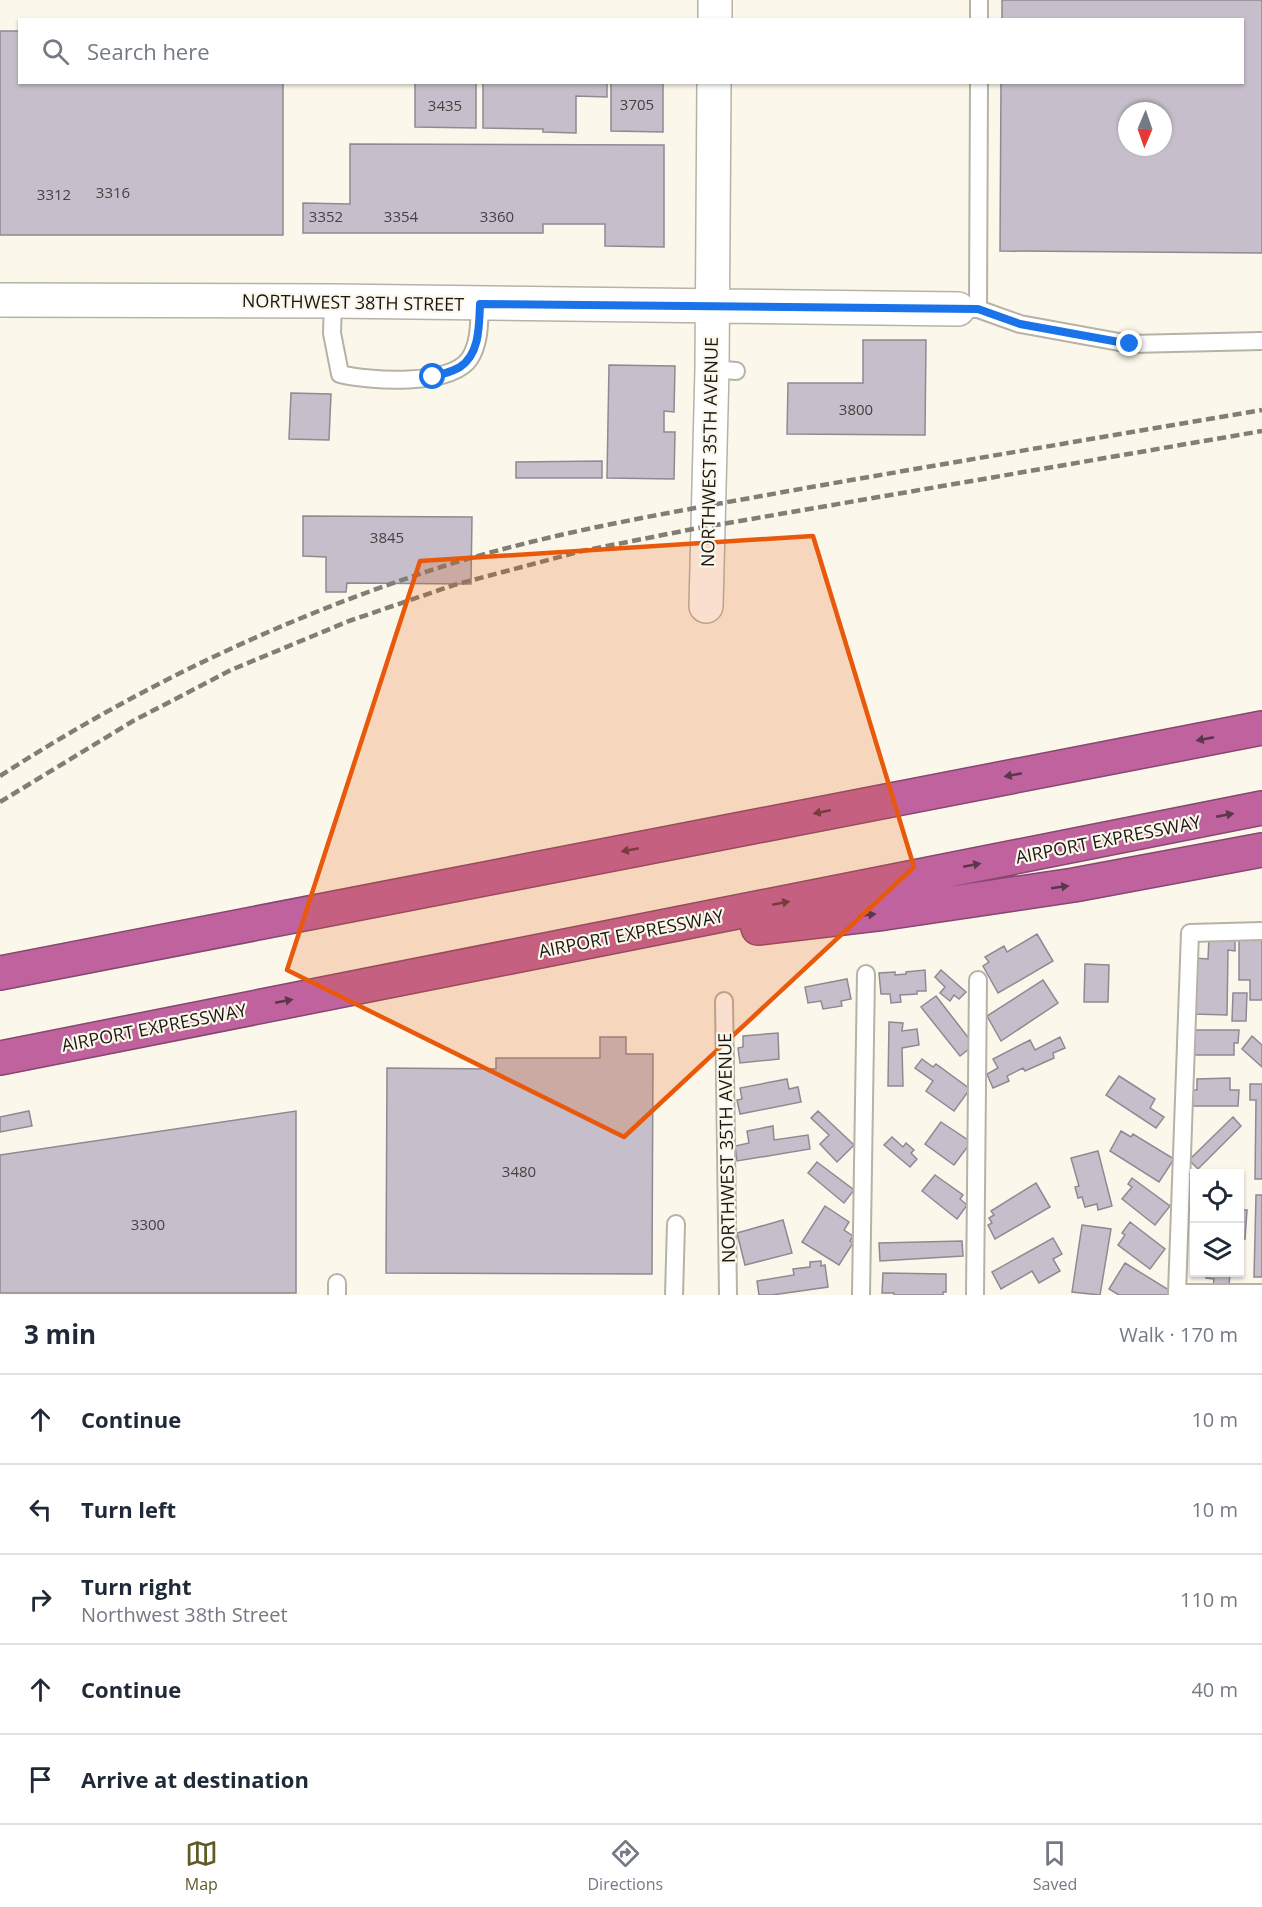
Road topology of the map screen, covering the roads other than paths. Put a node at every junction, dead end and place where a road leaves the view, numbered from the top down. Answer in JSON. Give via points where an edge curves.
{"nodes":[{"id":1,"x":715,"y":0,"type":"edge"},
{"id":2,"x":979,"y":0,"type":"edge"},
{"id":3,"x":715,"y":18,"type":"edge"},
{"id":4,"x":979,"y":18,"type":"edge"},
{"id":5,"x":714,"y":84,"type":"edge"},
{"id":6,"x":979,"y":84,"type":"edge"},
{"id":7,"x":0,"y":300,"type":"edge"},
{"id":8,"x":333,"y":301,"type":"junction"},
{"id":9,"x":480,"y":304,"type":"junction"},
{"id":10,"x":712,"y":306,"type":"junction"},
{"id":11,"x":968,"y":309,"type":"junction"},
{"id":12,"x":1262,"y":340,"type":"edge"},
{"id":13,"x":706,"y":606,"type":"dead end"},
{"id":14,"x":1262,"y":728,"type":"edge"},
{"id":15,"x":1262,"y":808,"type":"edge"},
{"id":16,"x":1262,"y":850,"type":"edge"},
{"id":17,"x":1262,"y":931,"type":"edge"},
{"id":18,"x":497,"y":959,"type":"junction"},
{"id":19,"x":0,"y":973,"type":"edge"},
{"id":20,"x":866,"y":974,"type":"dead end"},
{"id":21,"x":978,"y":980,"type":"dead end"},
{"id":22,"x":724,"y":1000,"type":"dead end"},
{"id":23,"x":0,"y":1058,"type":"edge"},
{"id":24,"x":676,"y":1224,"type":"dead end"},
{"id":25,"x":1262,"y":1293,"type":"edge"},
{"id":26,"x":674,"y":1295,"type":"edge"},
{"id":27,"x":728,"y":1295,"type":"edge"},
{"id":28,"x":861,"y":1295,"type":"edge"},
{"id":29,"x":975,"y":1295,"type":"edge"}],
"edges":[{"from":1,"to":3,"type":"street"},
{"from":2,"to":4,"type":"lane"},
{"from":5,"to":10,"type":"street","name":"NORTHWEST 35TH AVENUE"},
{"from":6,"to":11,"type":"lane"},
{"from":7,"to":8,"type":"street","name":"NORTHWEST 38TH STREET"},
{"from":8,"to":9,"type":"street","name":"NORTHWEST 38TH STREET"},
{"from":8,"to":9,"type":"lane","via":[[332,333],[340,374],[405,380],[433,377],[470,359],[479,332]]},
{"from":9,"to":10,"type":"street","name":"NORTHWEST 38TH STREET"},
{"from":10,"to":11,"type":"street","name":"NORTHWEST 38TH STREET"},
{"from":10,"to":13,"type":"street","name":"NORTHWEST 35TH AVENUE","via":[[724,370]]},
{"from":11,"to":12,"type":"lane","via":[[1020,324],[1130,344]]},
{"from":14,"to":19,"type":"highway","one_way":true},
{"from":18,"to":15,"type":"highway","name":"AIRPORT EXPRESSWAY","one_way":true},
{"from":18,"to":16,"type":"highway","one_way":true,"via":[[885,913],[1074,885]]},
{"from":17,"to":25,"type":"lane","via":[[1190,933],[1176,1293]]},
{"from":23,"to":18,"type":"highway","name":"AIRPORT EXPRESSWAY","one_way":true},
{"from":20,"to":28,"type":"lane"},
{"from":21,"to":29,"type":"lane"},
{"from":22,"to":27,"type":"lane","name":"NORTHWEST 35TH AVENUE"},
{"from":24,"to":26,"type":"lane"}]}
